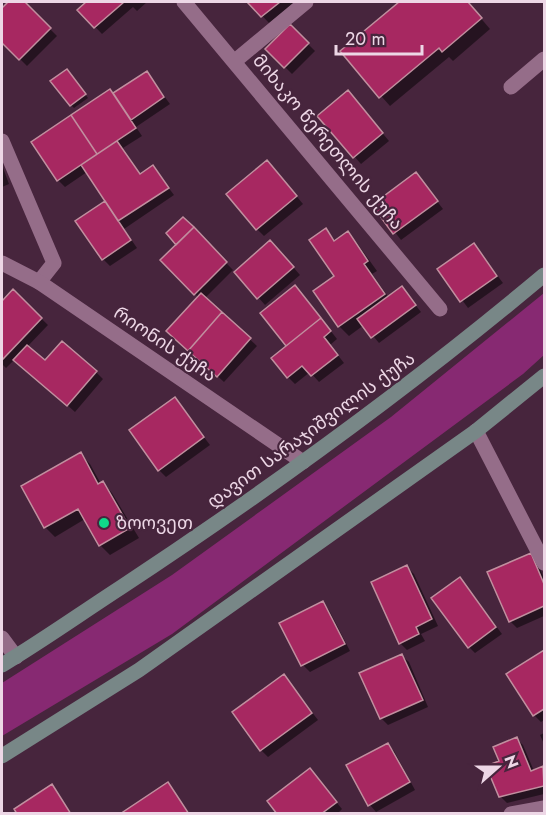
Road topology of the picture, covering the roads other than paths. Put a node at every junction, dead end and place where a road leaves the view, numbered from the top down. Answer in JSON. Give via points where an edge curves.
{"nodes":[{"id":1,"x":184,"y":2,"type":"edge"},
{"id":2,"x":306,"y":2,"type":"edge"},
{"id":3,"x":544,"y":58,"type":"edge"},
{"id":4,"x":235,"y":61,"type":"junction"},
{"id":5,"x":511,"y":87,"type":"dead end"},
{"id":6,"x":2,"y":141,"type":"edge"},
{"id":7,"x":2,"y":263,"type":"edge"},
{"id":8,"x":544,"y":275,"type":"edge"},
{"id":9,"x":39,"y":282,"type":"junction"},
{"id":10,"x":440,"y":309,"type":"dead end"},
{"id":11,"x":544,"y":376,"type":"edge"},
{"id":12,"x":476,"y":432,"type":"junction"},
{"id":13,"x":303,"y":462,"type":"junction"},
{"id":14,"x":544,"y":563,"type":"edge"},
{"id":15,"x":2,"y":638,"type":"edge"},
{"id":16,"x":16,"y":657,"type":"junction"},
{"id":17,"x":2,"y":665,"type":"edge"},
{"id":18,"x":2,"y":756,"type":"edge"},
{"id":19,"x":544,"y":808,"type":"edge"},
{"id":20,"x":511,"y":813,"type":"edge"}],
"edges":[{"from":1,"to":4,"type":"street","name":"მიხაკო წერეთლის ქუჩა"},
{"from":2,"to":4,"type":"street"},
{"from":3,"to":5,"type":"street"},
{"from":4,"to":10,"type":"street","name":"მიხაკო წერეთლის ქუჩა"},
{"from":6,"to":9,"type":"street","via":[[54,262]]},
{"from":7,"to":9,"type":"street","name":"რიონის ქუჩა"},
{"from":8,"to":13,"type":"main road","name":"დავით სარაჯიშვილის ქუჩა","via":[[467,339]]},
{"from":9,"to":13,"type":"street","name":"რიონის ქუჩა"},
{"from":11,"to":12,"type":"main road"},
{"from":12,"to":14,"type":"street"},
{"from":12,"to":18,"type":"main road","via":[[139,670]]},
{"from":13,"to":16,"type":"main road","name":"დავით სარაჯიშვილის ქუჩა"},
{"from":15,"to":16,"type":"street"},
{"from":16,"to":17,"type":"main road","name":"დავით სარაჯიშვილის ქუჩა"},
{"from":19,"to":20,"type":"street"}]}
